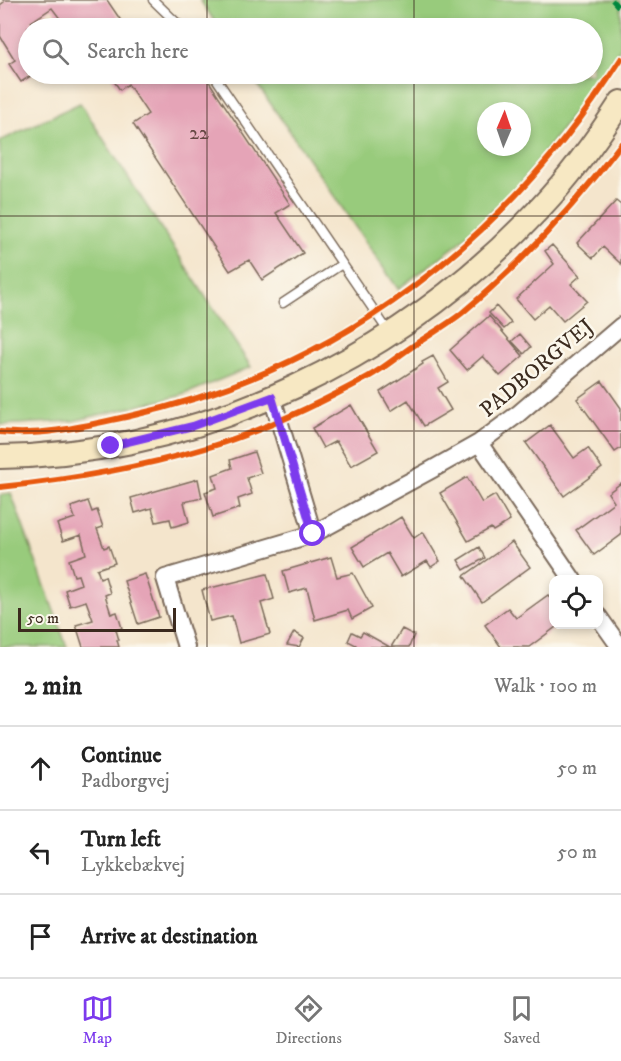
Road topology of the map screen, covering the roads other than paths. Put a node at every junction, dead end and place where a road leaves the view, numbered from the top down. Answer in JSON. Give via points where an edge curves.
{"nodes":[{"id":1,"x":153,"y":0,"type":"edge"},
{"id":2,"x":172,"y":18,"type":"edge"},
{"id":3,"x":220,"y":84,"type":"edge"},
{"id":4,"x":621,"y":102,"type":"edge"},
{"id":5,"x":342,"y":264,"type":"junction"},
{"id":6,"x":283,"y":303,"type":"dead end"},
{"id":7,"x":621,"y":326,"type":"edge"},
{"id":8,"x":390,"y":334,"type":"junction"},
{"id":9,"x":272,"y":397,"type":"junction"},
{"id":10,"x":479,"y":443,"type":"junction"},
{"id":11,"x":0,"y":457,"type":"edge"},
{"id":12,"x":313,"y":534,"type":"junction"},
{"id":13,"x":570,"y":575,"type":"edge"},
{"id":14,"x":603,"y":623,"type":"edge"},
{"id":15,"x":186,"y":647,"type":"edge"},
{"id":16,"x":620,"y":647,"type":"edge"}],
"edges":[{"from":1,"to":2,"type":"lane"},
{"from":3,"to":5,"type":"lane"},
{"from":4,"to":8,"type":"street","via":[[595,142],[542,206],[483,265]]},
{"from":5,"to":6,"type":"lane"},
{"from":5,"to":8,"type":"lane"},
{"from":7,"to":10,"type":"street","name":"PADBORGVEJ"},
{"from":8,"to":9,"type":"street","via":[[347,361]]},
{"from":9,"to":11,"type":"street","via":[[193,426],[111,446]]},
{"from":9,"to":12,"type":"street"},
{"from":10,"to":12,"type":"street","name":"PADBORGVEJ"},
{"from":10,"to":13,"type":"street","name":"PADBORGVEJ"},
{"from":12,"to":15,"type":"street","name":"PADBORGVEJ","via":[[165,578]]},
{"from":14,"to":16,"type":"street"}]}
